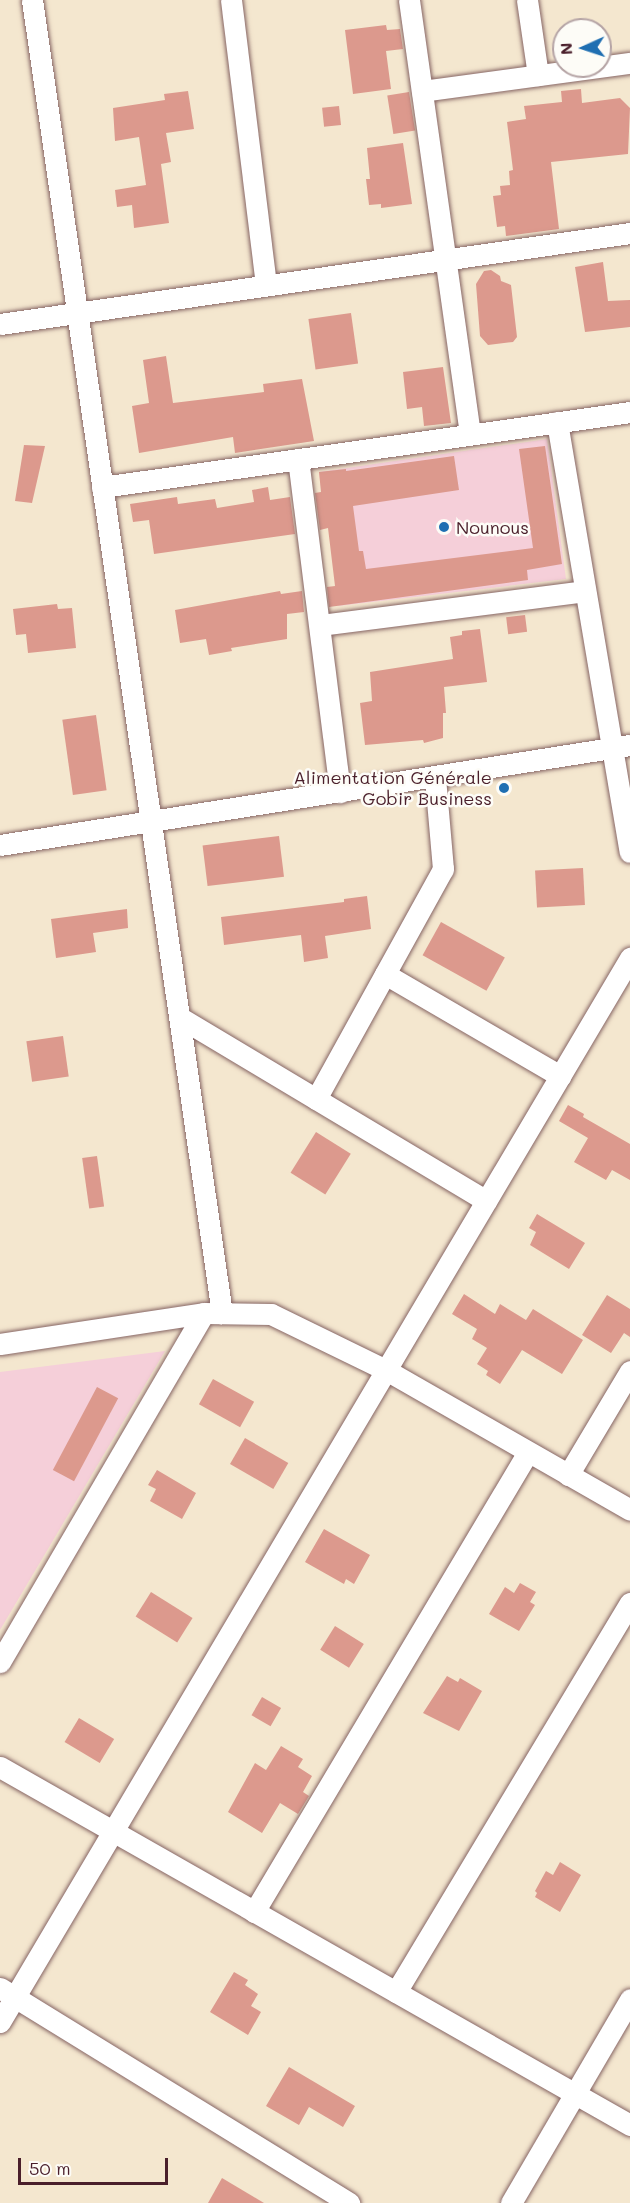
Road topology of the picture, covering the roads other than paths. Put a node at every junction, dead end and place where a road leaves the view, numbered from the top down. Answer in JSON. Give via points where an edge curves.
{"nodes":[{"id":1,"x":32,"y":0,"type":"edge"},
{"id":2,"x":231,"y":0,"type":"edge"},
{"id":3,"x":409,"y":0,"type":"edge"},
{"id":4,"x":527,"y":0,"type":"edge"},
{"id":5,"x":630,"y":63,"type":"edge"},
{"id":6,"x":538,"y":75,"type":"junction"},
{"id":7,"x":422,"y":91,"type":"junction"},
{"id":8,"x":630,"y":233,"type":"edge"},
{"id":9,"x":446,"y":260,"type":"junction"},
{"id":10,"x":266,"y":285,"type":"junction"},
{"id":11,"x":77,"y":313,"type":"junction"},
{"id":12,"x":0,"y":324,"type":"edge"},
{"id":13,"x":630,"y":412,"type":"edge"},
{"id":14,"x":556,"y":422,"type":"junction"},
{"id":15,"x":470,"y":434,"type":"junction"},
{"id":16,"x":298,"y":459,"type":"junction"},
{"id":17,"x":102,"y":487,"type":"junction"},
{"id":18,"x":585,"y":591,"type":"junction"},
{"id":19,"x":320,"y":626,"type":"junction"},
{"id":20,"x":621,"y":747,"type":"edge"},
{"id":21,"x":435,"y":777,"type":"junction"},
{"id":22,"x":340,"y":792,"type":"junction"},
{"id":23,"x":151,"y":822,"type":"junction"},
{"id":24,"x":0,"y":844,"type":"edge"},
{"id":25,"x":630,"y":852,"type":"edge"},
{"id":26,"x":630,"y":958,"type":"edge"},
{"id":27,"x":385,"y":974,"type":"junction"},
{"id":28,"x":179,"y":1017,"type":"junction"},
{"id":29,"x":560,"y":1076,"type":"junction"},
{"id":30,"x":316,"y":1099,"type":"junction"},
{"id":31,"x":486,"y":1201,"type":"junction"},
{"id":32,"x":213,"y":1313,"type":"junction"},
{"id":33,"x":0,"y":1344,"type":"edge"},
{"id":34,"x":386,"y":1370,"type":"junction"},
{"id":35,"x":630,"y":1371,"type":"edge"},
{"id":36,"x":528,"y":1452,"type":"junction"},
{"id":37,"x":568,"y":1475,"type":"junction"},
{"id":38,"x":630,"y":1510,"type":"edge"},
{"id":39,"x":630,"y":1603,"type":"edge"},
{"id":40,"x":0,"y":1662,"type":"edge"},
{"id":41,"x":0,"y":1767,"type":"edge"},
{"id":42,"x":113,"y":1831,"type":"junction"},
{"id":43,"x":254,"y":1912,"type":"junction"},
{"id":44,"x":8,"y":1992,"type":"edge"},
{"id":45,"x":396,"y":1992,"type":"junction"},
{"id":46,"x":630,"y":1999,"type":"edge"},
{"id":47,"x":0,"y":2022,"type":"edge"},
{"id":48,"x":574,"y":2094,"type":"junction"},
{"id":49,"x":630,"y":2125,"type":"edge"},
{"id":50,"x":349,"y":2203,"type":"edge"},
{"id":51,"x":511,"y":2203,"type":"edge"}],
"edges":[{"from":1,"to":11,"type":"street"},
{"from":2,"to":10,"type":"street"},
{"from":3,"to":7,"type":"street"},
{"from":4,"to":6,"type":"street"},
{"from":5,"to":6,"type":"street"},
{"from":6,"to":7,"type":"street"},
{"from":7,"to":9,"type":"street"},
{"from":8,"to":9,"type":"street"},
{"from":9,"to":10,"type":"street"},
{"from":9,"to":15,"type":"street"},
{"from":10,"to":11,"type":"street"},
{"from":11,"to":12,"type":"street"},
{"from":11,"to":17,"type":"street"},
{"from":13,"to":14,"type":"street"},
{"from":14,"to":15,"type":"street"},
{"from":14,"to":18,"type":"street"},
{"from":15,"to":16,"type":"street"},
{"from":16,"to":17,"type":"street"},
{"from":16,"to":19,"type":"street"},
{"from":17,"to":23,"type":"street"},
{"from":18,"to":19,"type":"street"},
{"from":18,"to":20,"type":"street"},
{"from":19,"to":22,"type":"street"},
{"from":20,"to":21,"type":"street"},
{"from":20,"to":25,"type":"street"},
{"from":21,"to":22,"type":"street"},
{"from":21,"to":27,"type":"street","via":[[443,869]]},
{"from":22,"to":23,"type":"street"},
{"from":23,"to":24,"type":"street"},
{"from":23,"to":28,"type":"street"},
{"from":26,"to":29,"type":"street"},
{"from":27,"to":29,"type":"street"},
{"from":27,"to":30,"type":"street"},
{"from":28,"to":30,"type":"street"},
{"from":28,"to":32,"type":"street"},
{"from":29,"to":31,"type":"street"},
{"from":30,"to":31,"type":"street"},
{"from":31,"to":34,"type":"street"},
{"from":32,"to":33,"type":"street"},
{"from":32,"to":34,"type":"street","via":[[271,1314]]},
{"from":32,"to":40,"type":"street"},
{"from":34,"to":36,"type":"street"},
{"from":34,"to":42,"type":"street"},
{"from":35,"to":37,"type":"street"},
{"from":36,"to":37,"type":"street"},
{"from":36,"to":43,"type":"street"},
{"from":37,"to":38,"type":"street"},
{"from":39,"to":45,"type":"street"},
{"from":41,"to":42,"type":"street"},
{"from":42,"to":43,"type":"street"},
{"from":42,"to":44,"type":"street"},
{"from":43,"to":45,"type":"street"},
{"from":44,"to":47,"type":"street"},
{"from":44,"to":50,"type":"street"},
{"from":45,"to":48,"type":"street"},
{"from":46,"to":48,"type":"street"},
{"from":48,"to":49,"type":"street"},
{"from":48,"to":51,"type":"street"}]}
